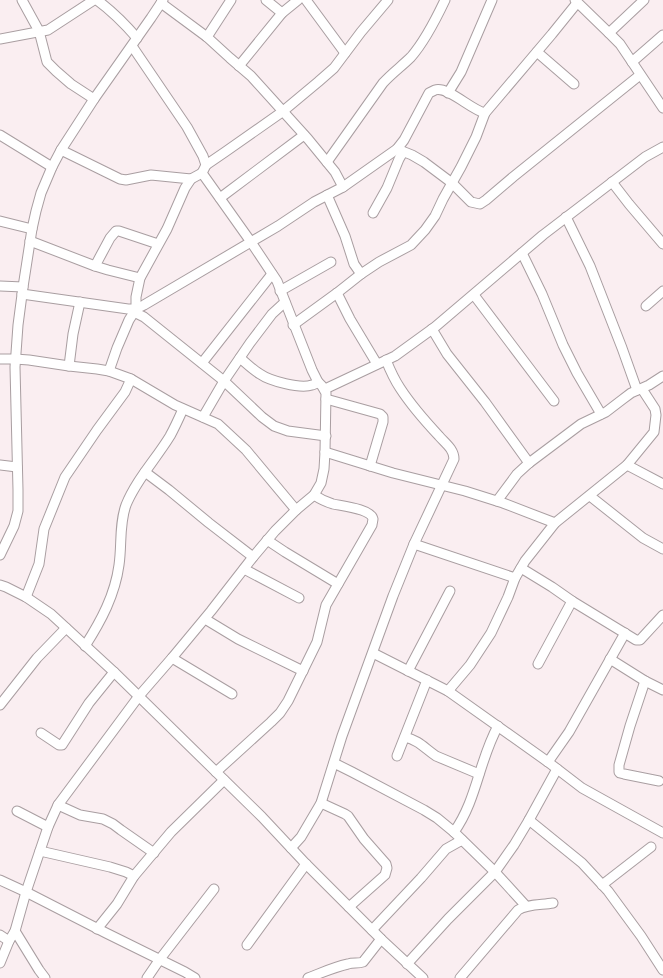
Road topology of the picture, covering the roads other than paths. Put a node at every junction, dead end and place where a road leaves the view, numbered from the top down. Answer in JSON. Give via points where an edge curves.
{"nodes":[{"id":1,"x":22,"y":0,"type":"edge"},
{"id":2,"x":96,"y":0,"type":"edge"},
{"id":3,"x":231,"y":0,"type":"edge"},
{"id":4,"x":266,"y":0,"type":"edge"},
{"id":5,"x":298,"y":0,"type":"edge"},
{"id":6,"x":306,"y":0,"type":"edge"},
{"id":7,"x":388,"y":0,"type":"edge"},
{"id":8,"x":445,"y":0,"type":"edge"},
{"id":9,"x":492,"y":0,"type":"edge"},
{"id":10,"x":644,"y":0,"type":"edge"},
{"id":11,"x":162,"y":1,"type":"edge"},
{"id":12,"x":577,"y":1,"type":"edge"},
{"id":13,"x":282,"y":13,"type":"junction"},
{"id":14,"x":39,"y":31,"type":"junction"},
{"id":15,"x":609,"y":33,"type":"junction"},
{"id":16,"x":663,"y":36,"type":"edge"},
{"id":17,"x":207,"y":37,"type":"junction"},
{"id":18,"x":0,"y":39,"type":"edge"},
{"id":19,"x":134,"y":42,"type":"junction"},
{"id":20,"x":537,"y":52,"type":"junction"},
{"id":21,"x":345,"y":53,"type":"junction"},
{"id":22,"x":632,"y":62,"type":"junction"},
{"id":23,"x":239,"y":66,"type":"junction"},
{"id":24,"x":640,"y":75,"type":"junction"},
{"id":25,"x":574,"y":84,"type":"dead end"},
{"id":26,"x":448,"y":93,"type":"junction"},
{"id":27,"x":660,"y":97,"type":"edge"},
{"id":28,"x":94,"y":99,"type":"junction"},
{"id":29,"x":663,"y":108,"type":"edge"},
{"id":30,"x":282,"y":112,"type":"junction"},
{"id":31,"x":485,"y":113,"type":"junction"},
{"id":32,"x":0,"y":135,"type":"edge"},
{"id":33,"x":304,"y":135,"type":"junction"},
{"id":34,"x":663,"y":147,"type":"edge"},
{"id":35,"x":61,"y":150,"type":"junction"},
{"id":36,"x":400,"y":150,"type":"junction"},
{"id":37,"x":327,"y":162,"type":"junction"},
{"id":38,"x":52,"y":167,"type":"junction"},
{"id":39,"x":204,"y":169,"type":"junction"},
{"id":40,"x":191,"y":179,"type":"junction"},
{"id":41,"x":612,"y":182,"type":"junction"},
{"id":42,"x":452,"y":183,"type":"junction"},
{"id":43,"x":343,"y":187,"type":"junction"},
{"id":44,"x":327,"y":195,"type":"junction"},
{"id":45,"x":220,"y":198,"type":"junction"},
{"id":46,"x":374,"y":213,"type":"dead end"},
{"id":47,"x":566,"y":217,"type":"junction"},
{"id":48,"x":0,"y":221,"type":"edge"},
{"id":49,"x":32,"y":229,"type":"junction"},
{"id":50,"x":30,"y":241,"type":"junction"},
{"id":51,"x":251,"y":242,"type":"junction"},
{"id":52,"x":158,"y":244,"type":"junction"},
{"id":53,"x":663,"y":244,"type":"edge"},
{"id":54,"x":522,"y":253,"type":"junction"},
{"id":55,"x":330,"y":262,"type":"dead end"},
{"id":56,"x":95,"y":266,"type":"junction"},
{"id":57,"x":272,"y":274,"type":"junction"},
{"id":58,"x":361,"y":274,"type":"junction"},
{"id":59,"x":140,"y":278,"type":"junction"},
{"id":60,"x":0,"y":286,"type":"edge"},
{"id":61,"x":22,"y":290,"type":"junction"},
{"id":62,"x":280,"y":291,"type":"junction"},
{"id":63,"x":663,"y":291,"type":"edge"},
{"id":64,"x":337,"y":293,"type":"junction"},
{"id":65,"x":474,"y":294,"type":"junction"},
{"id":66,"x":80,"y":302,"type":"junction"},
{"id":67,"x":285,"y":302,"type":"junction"},
{"id":68,"x":646,"y":306,"type":"dead end"},
{"id":69,"x":135,"y":310,"type":"junction"},
{"id":70,"x":293,"y":325,"type":"junction"},
{"id":71,"x":432,"y":329,"type":"junction"},
{"id":72,"x":240,"y":358,"type":"junction"},
{"id":73,"x":0,"y":359,"type":"edge"},
{"id":74,"x":15,"y":359,"type":"junction"},
{"id":75,"x":386,"y":360,"type":"junction"},
{"id":76,"x":202,"y":363,"type":"junction"},
{"id":77,"x":377,"y":364,"type":"junction"},
{"id":78,"x":69,"y":366,"type":"junction"},
{"id":79,"x":109,"y":371,"type":"junction"},
{"id":80,"x":663,"y":376,"type":"edge"},
{"id":81,"x":131,"y":380,"type":"junction"},
{"id":82,"x":224,"y":381,"type":"junction"},
{"id":83,"x":318,"y":382,"type":"junction"},
{"id":84,"x":325,"y":389,"type":"junction"},
{"id":85,"x":640,"y":390,"type":"junction"},
{"id":86,"x":326,"y":399,"type":"junction"},
{"id":87,"x":554,"y":401,"type":"dead end"},
{"id":88,"x":183,"y":409,"type":"junction"},
{"id":89,"x":601,"y":414,"type":"junction"},
{"id":90,"x":203,"y":417,"type":"junction"},
{"id":91,"x":658,"y":432,"type":"edge"},
{"id":92,"x":326,"y":436,"type":"junction"},
{"id":93,"x":325,"y":452,"type":"junction"},
{"id":94,"x":529,"y":463,"type":"junction"},
{"id":95,"x":0,"y":465,"type":"edge"},
{"id":96,"x":627,"y":465,"type":"junction"},
{"id":97,"x":370,"y":466,"type":"junction"},
{"id":98,"x":17,"y":467,"type":"junction"},
{"id":99,"x":145,"y":472,"type":"junction"},
{"id":100,"x":663,"y":484,"type":"edge"},
{"id":101,"x":442,"y":485,"type":"junction"},
{"id":102,"x":314,"y":494,"type":"junction"},
{"id":103,"x":590,"y":496,"type":"junction"},
{"id":104,"x":497,"y":501,"type":"junction"},
{"id":105,"x":296,"y":510,"type":"junction"},
{"id":106,"x":555,"y":523,"type":"junction"},
{"id":107,"x":267,"y":540,"type":"junction"},
{"id":108,"x":414,"y":544,"type":"junction"},
{"id":109,"x":663,"y":549,"type":"edge"},
{"id":110,"x":0,"y":555,"type":"edge"},
{"id":111,"x":253,"y":557,"type":"junction"},
{"id":112,"x":521,"y":568,"type":"junction"},
{"id":113,"x":244,"y":569,"type":"junction"},
{"id":114,"x":515,"y":578,"type":"junction"},
{"id":115,"x":338,"y":584,"type":"junction"},
{"id":116,"x":0,"y":585,"type":"edge"},
{"id":117,"x":450,"y":591,"type":"dead end"},
{"id":118,"x":26,"y":597,"type":"junction"},
{"id":119,"x":299,"y":598,"type":"dead end"},
{"id":120,"x":572,"y":601,"type":"junction"},
{"id":121,"x":663,"y":615,"type":"edge"},
{"id":122,"x":205,"y":619,"type":"junction"},
{"id":123,"x":66,"y":628,"type":"junction"},
{"id":124,"x":625,"y":633,"type":"junction"},
{"id":125,"x":85,"y":646,"type":"junction"},
{"id":126,"x":373,"y":653,"type":"junction"},
{"id":127,"x":172,"y":658,"type":"junction"},
{"id":128,"x":610,"y":659,"type":"junction"},
{"id":129,"x":538,"y":664,"type":"dead end"},
{"id":130,"x":303,"y":671,"type":"junction"},
{"id":131,"x":408,"y":671,"type":"junction"},
{"id":132,"x":114,"y":672,"type":"junction"},
{"id":133,"x":427,"y":680,"type":"junction"},
{"id":134,"x":645,"y":681,"type":"junction"},
{"id":135,"x":663,"y":690,"type":"edge"},
{"id":136,"x":448,"y":691,"type":"junction"},
{"id":137,"x":232,"y":694,"type":"dead end"},
{"id":138,"x":139,"y":696,"type":"junction"},
{"id":139,"x":0,"y":704,"type":"edge"},
{"id":140,"x":498,"y":726,"type":"junction"},
{"id":141,"x":41,"y":733,"type":"dead end"},
{"id":142,"x":405,"y":737,"type":"junction"},
{"id":143,"x":397,"y":756,"type":"dead end"},
{"id":144,"x":548,"y":762,"type":"junction"},
{"id":145,"x":334,"y":763,"type":"junction"},
{"id":146,"x":557,"y":769,"type":"junction"},
{"id":147,"x":216,"y":772,"type":"junction"},
{"id":148,"x":479,"y":774,"type":"junction"},
{"id":149,"x":224,"y":780,"type":"junction"},
{"id":150,"x":659,"y":781,"type":"dead end"},
{"id":151,"x":321,"y":803,"type":"junction"},
{"id":152,"x":58,"y":805,"type":"junction"},
{"id":153,"x":16,"y":811,"type":"dead end"},
{"id":154,"x":529,"y":820,"type":"junction"},
{"id":155,"x":48,"y":827,"type":"junction"},
{"id":156,"x":454,"y":832,"type":"junction"},
{"id":157,"x":663,"y":833,"type":"edge"},
{"id":158,"x":462,"y":840,"type":"junction"},
{"id":159,"x":651,"y":847,"type":"dead end"},
{"id":160,"x":291,"y":848,"type":"junction"},
{"id":161,"x":40,"y":851,"type":"junction"},
{"id":162,"x":154,"y":853,"type":"junction"},
{"id":163,"x":306,"y":864,"type":"junction"},
{"id":164,"x":495,"y":872,"type":"junction"},
{"id":165,"x":134,"y":876,"type":"junction"},
{"id":166,"x":0,"y":880,"type":"edge"},
{"id":167,"x":602,"y":885,"type":"junction"},
{"id":168,"x":214,"y":889,"type":"dead end"},
{"id":169,"x":26,"y":892,"type":"junction"},
{"id":170,"x":553,"y":903,"type":"dead end"},
{"id":171,"x":526,"y":906,"type":"junction"},
{"id":172,"x":349,"y":907,"type":"junction"},
{"id":173,"x":97,"y":929,"type":"junction"},
{"id":174,"x":372,"y":930,"type":"junction"},
{"id":175,"x":15,"y":931,"type":"junction"},
{"id":176,"x":0,"y":935,"type":"edge"},
{"id":177,"x":381,"y":939,"type":"junction"},
{"id":178,"x":9,"y":941,"type":"junction"},
{"id":179,"x":247,"y":945,"type":"dead end"},
{"id":180,"x":160,"y":959,"type":"junction"},
{"id":181,"x":0,"y":963,"type":"edge"},
{"id":182,"x":407,"y":964,"type":"junction"},
{"id":183,"x":663,"y":970,"type":"edge"},
{"id":184,"x":45,"y":978,"type":"edge"},
{"id":185,"x":147,"y":978,"type":"edge"},
{"id":186,"x":195,"y":978,"type":"edge"},
{"id":187,"x":308,"y":978,"type":"edge"},
{"id":188,"x":423,"y":978,"type":"edge"},
{"id":189,"x":460,"y":978,"type":"edge"}],
"edges":[{"from":1,"to":14,"type":"street"},
{"from":2,"to":14,"type":"street","via":[[48,30]]},
{"from":2,"to":19,"type":"street","via":[[128,28]]},
{"from":3,"to":17,"type":"street"},
{"from":4,"to":13,"type":"street"},
{"from":5,"to":13,"type":"street"},
{"from":6,"to":21,"type":"street"},
{"from":7,"to":21,"type":"street"},
{"from":8,"to":37,"type":"street","via":[[423,40],[410,57],[383,83]]},
{"from":9,"to":26,"type":"street"},
{"from":10,"to":15,"type":"street"},
{"from":11,"to":17,"type":"street"},
{"from":11,"to":19,"type":"street"},
{"from":12,"to":15,"type":"street"},
{"from":12,"to":20,"type":"street"},
{"from":13,"to":23,"type":"street"},
{"from":14,"to":18,"type":"street"},
{"from":14,"to":28,"type":"street","via":[[47,62],[71,84]]},
{"from":15,"to":22,"type":"street"},
{"from":16,"to":22,"type":"street"},
{"from":17,"to":23,"type":"street"},
{"from":19,"to":28,"type":"street"},
{"from":19,"to":39,"type":"street","via":[[203,156]]},
{"from":20,"to":25,"type":"street"},
{"from":20,"to":31,"type":"street"},
{"from":21,"to":30,"type":"street","via":[[334,68]]},
{"from":22,"to":24,"type":"street"},
{"from":23,"to":30,"type":"street"},
{"from":24,"to":27,"type":"street"},
{"from":24,"to":42,"type":"street","via":[[480,204],[470,202]]},
{"from":26,"to":31,"type":"street"},
{"from":26,"to":36,"type":"street","via":[[436,90],[429,93]]},
{"from":27,"to":29,"type":"street"},
{"from":28,"to":35,"type":"street"},
{"from":30,"to":33,"type":"street"},
{"from":30,"to":39,"type":"street"},
{"from":31,"to":42,"type":"street","via":[[476,137]]},
{"from":32,"to":38,"type":"street"},
{"from":33,"to":37,"type":"street"},
{"from":33,"to":45,"type":"street"},
{"from":34,"to":41,"type":"street"},
{"from":35,"to":38,"type":"street"},
{"from":35,"to":40,"type":"street","via":[[120,179],[152,175]]},
{"from":36,"to":42,"type":"street","via":[[424,162]]},
{"from":36,"to":43,"type":"street"},
{"from":36,"to":46,"type":"street","via":[[399,159]]},
{"from":37,"to":43,"type":"street"},
{"from":38,"to":49,"type":"street","via":[[41,193]]},
{"from":39,"to":40,"type":"street"},
{"from":39,"to":45,"type":"street"},
{"from":40,"to":52,"type":"street"},
{"from":41,"to":47,"type":"street"},
{"from":41,"to":53,"type":"street"},
{"from":42,"to":58,"type":"street","via":[[435,216],[411,245]]},
{"from":43,"to":44,"type":"street"},
{"from":44,"to":51,"type":"street"},
{"from":44,"to":58,"type":"street","via":[[354,264]]},
{"from":45,"to":51,"type":"street"},
{"from":47,"to":54,"type":"street"},
{"from":47,"to":85,"type":"street","via":[[590,266]]},
{"from":48,"to":49,"type":"street"},
{"from":49,"to":50,"type":"street"},
{"from":50,"to":56,"type":"street"},
{"from":50,"to":61,"type":"street"},
{"from":51,"to":57,"type":"street"},
{"from":51,"to":69,"type":"street"},
{"from":52,"to":56,"type":"street","via":[[116,231]]},
{"from":52,"to":59,"type":"street"},
{"from":54,"to":65,"type":"street"},
{"from":54,"to":89,"type":"street","via":[[563,345]]},
{"from":55,"to":62,"type":"street"},
{"from":56,"to":59,"type":"street"},
{"from":57,"to":62,"type":"street"},
{"from":57,"to":76,"type":"street"},
{"from":58,"to":64,"type":"street"},
{"from":59,"to":69,"type":"street"},
{"from":60,"to":61,"type":"street"},
{"from":61,"to":66,"type":"street"},
{"from":61,"to":74,"type":"street"},
{"from":62,"to":67,"type":"street"},
{"from":63,"to":68,"type":"street"},
{"from":64,"to":70,"type":"street"},
{"from":64,"to":77,"type":"street"},
{"from":65,"to":71,"type":"street"},
{"from":65,"to":87,"type":"street"},
{"from":66,"to":69,"type":"street"},
{"from":66,"to":78,"type":"street"},
{"from":67,"to":70,"type":"street"},
{"from":67,"to":72,"type":"street","via":[[272,314]]},
{"from":69,"to":76,"type":"street"},
{"from":69,"to":79,"type":"street"},
{"from":70,"to":83,"type":"street"},
{"from":71,"to":75,"type":"street"},
{"from":71,"to":94,"type":"street"},
{"from":72,"to":82,"type":"street"},
{"from":72,"to":83,"type":"street","via":[[259,374],[272,380],[305,386]]},
{"from":73,"to":74,"type":"street"},
{"from":74,"to":78,"type":"street"},
{"from":74,"to":98,"type":"street"},
{"from":75,"to":77,"type":"street"},
{"from":75,"to":101,"type":"street","via":[[399,388],[454,454]]},
{"from":76,"to":82,"type":"street"},
{"from":77,"to":84,"type":"street"},
{"from":78,"to":79,"type":"street"},
{"from":79,"to":81,"type":"street"},
{"from":80,"to":85,"type":"street"},
{"from":81,"to":88,"type":"street"},
{"from":81,"to":118,"type":"street","via":[[126,392],[66,477],[44,529],[39,564]]},
{"from":82,"to":90,"type":"street"},
{"from":82,"to":92,"type":"street","via":[[274,426],[288,431]]},
{"from":83,"to":84,"type":"street"},
{"from":84,"to":86,"type":"street"},
{"from":85,"to":89,"type":"street","via":[[623,398]]},
{"from":85,"to":91,"type":"street","via":[[655,409]]},
{"from":86,"to":92,"type":"street"},
{"from":86,"to":97,"type":"street","via":[[383,417]]},
{"from":88,"to":90,"type":"street"},
{"from":88,"to":99,"type":"street","via":[[170,436]]},
{"from":89,"to":94,"type":"street","via":[[581,424]]},
{"from":90,"to":105,"type":"street","via":[[218,424],[246,450]]},
{"from":91,"to":96,"type":"street"},
{"from":92,"to":93,"type":"street"},
{"from":93,"to":97,"type":"street"},
{"from":93,"to":102,"type":"street","via":[[321,483]]},
{"from":94,"to":104,"type":"street","via":[[517,474]]},
{"from":95,"to":98,"type":"street"},
{"from":96,"to":100,"type":"street"},
{"from":96,"to":103,"type":"street"},
{"from":97,"to":101,"type":"street"},
{"from":98,"to":110,"type":"street","via":[[18,512]]},
{"from":99,"to":111,"type":"street"},
{"from":99,"to":125,"type":"street","via":[[135,486],[122,521],[116,585],[104,614]]},
{"from":101,"to":104,"type":"street"},
{"from":101,"to":108,"type":"street"},
{"from":102,"to":105,"type":"street"},
{"from":102,"to":115,"type":"street","via":[[324,501],[363,511],[371,515],[373,520]]},
{"from":103,"to":106,"type":"street"},
{"from":103,"to":109,"type":"street","via":[[643,538]]},
{"from":104,"to":106,"type":"street"},
{"from":105,"to":107,"type":"street"},
{"from":106,"to":112,"type":"street"},
{"from":107,"to":111,"type":"street"},
{"from":107,"to":115,"type":"street"},
{"from":108,"to":114,"type":"street"},
{"from":108,"to":126,"type":"street"},
{"from":111,"to":113,"type":"street"},
{"from":112,"to":114,"type":"street"},
{"from":112,"to":120,"type":"street"},
{"from":113,"to":119,"type":"street"},
{"from":113,"to":122,"type":"street"},
{"from":114,"to":136,"type":"street","via":[[491,633],[470,665]]},
{"from":115,"to":130,"type":"street","via":[[326,605],[317,642]]},
{"from":116,"to":118,"type":"street"},
{"from":117,"to":131,"type":"street"},
{"from":118,"to":123,"type":"street"},
{"from":120,"to":124,"type":"street"},
{"from":120,"to":129,"type":"street"},
{"from":121,"to":124,"type":"street","via":[[640,640]]},
{"from":122,"to":127,"type":"street"},
{"from":122,"to":130,"type":"street"},
{"from":123,"to":125,"type":"street"},
{"from":123,"to":139,"type":"street","via":[[37,658]]},
{"from":124,"to":128,"type":"street"},
{"from":125,"to":132,"type":"street"},
{"from":126,"to":131,"type":"street"},
{"from":126,"to":145,"type":"street"},
{"from":127,"to":137,"type":"street"},
{"from":127,"to":138,"type":"street"},
{"from":128,"to":134,"type":"street"},
{"from":128,"to":144,"type":"street","via":[[569,732]]},
{"from":130,"to":147,"type":"street","via":[[280,713]]},
{"from":131,"to":133,"type":"street"},
{"from":132,"to":138,"type":"street"},
{"from":132,"to":141,"type":"street","via":[[89,703],[62,745]]},
{"from":133,"to":136,"type":"street"},
{"from":133,"to":142,"type":"street"},
{"from":134,"to":135,"type":"street"},
{"from":134,"to":150,"type":"street","via":[[630,726],[619,772]]},
{"from":136,"to":140,"type":"street"},
{"from":138,"to":147,"type":"street"},
{"from":138,"to":152,"type":"street"},
{"from":140,"to":144,"type":"street"},
{"from":140,"to":148,"type":"street"},
{"from":142,"to":143,"type":"street"},
{"from":142,"to":148,"type":"street","via":[[418,742],[436,756]]},
{"from":144,"to":146,"type":"street"},
{"from":145,"to":151,"type":"street"},
{"from":145,"to":156,"type":"street","via":[[424,810]]},
{"from":146,"to":154,"type":"street"},
{"from":146,"to":157,"type":"street","via":[[582,788]]},
{"from":147,"to":149,"type":"street"},
{"from":148,"to":156,"type":"street","via":[[462,821]]},
{"from":149,"to":160,"type":"street"},
{"from":149,"to":162,"type":"street","via":[[171,832]]},
{"from":151,"to":160,"type":"street","via":[[301,837]]},
{"from":151,"to":172,"type":"street","via":[[348,816],[386,864],[385,875]]},
{"from":152,"to":155,"type":"street"},
{"from":152,"to":162,"type":"street","via":[[80,815],[103,819],[113,824]]},
{"from":153,"to":155,"type":"street"},
{"from":154,"to":164,"type":"street"},
{"from":154,"to":167,"type":"street","via":[[582,863]]},
{"from":155,"to":161,"type":"street"},
{"from":156,"to":158,"type":"street"},
{"from":158,"to":164,"type":"street"},
{"from":158,"to":174,"type":"street","via":[[446,849]]},
{"from":159,"to":167,"type":"street"},
{"from":160,"to":163,"type":"street"},
{"from":161,"to":165,"type":"street","via":[[110,867]]},
{"from":161,"to":169,"type":"street"},
{"from":162,"to":165,"type":"street"},
{"from":163,"to":172,"type":"street"},
{"from":163,"to":179,"type":"street"},
{"from":164,"to":171,"type":"street"},
{"from":164,"to":182,"type":"street"},
{"from":165,"to":173,"type":"street"},
{"from":166,"to":169,"type":"street"},
{"from":167,"to":183,"type":"street"},
{"from":168,"to":180,"type":"street"},
{"from":169,"to":173,"type":"street"},
{"from":169,"to":175,"type":"street"},
{"from":170,"to":171,"type":"street"},
{"from":171,"to":189,"type":"street","via":[[518,910]]},
{"from":172,"to":174,"type":"street"},
{"from":173,"to":180,"type":"street"},
{"from":174,"to":177,"type":"street"},
{"from":175,"to":178,"type":"street"},
{"from":175,"to":184,"type":"street"},
{"from":176,"to":178,"type":"street"},
{"from":177,"to":182,"type":"street"},
{"from":177,"to":187,"type":"street","via":[[363,962],[332,968]]},
{"from":178,"to":181,"type":"street"},
{"from":180,"to":185,"type":"street"},
{"from":180,"to":186,"type":"street"},
{"from":182,"to":188,"type":"street"}]}
